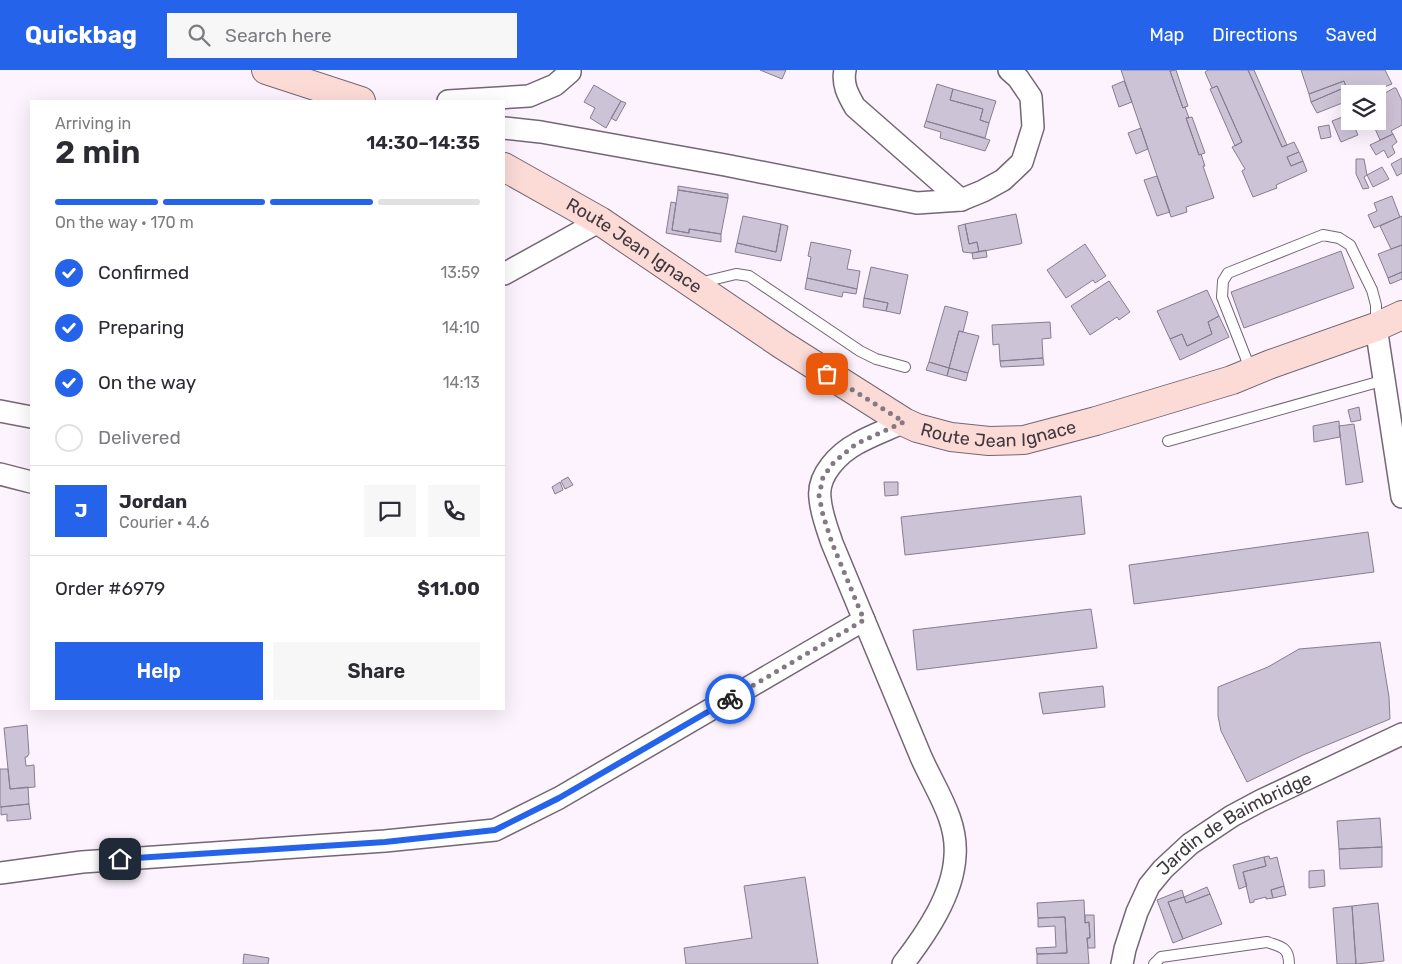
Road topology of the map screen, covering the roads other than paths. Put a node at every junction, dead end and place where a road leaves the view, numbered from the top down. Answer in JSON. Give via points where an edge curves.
{"nodes":[{"id":1,"x":266,"y":70,"type":"edge"},
{"id":2,"x":570,"y":70,"type":"edge"},
{"id":3,"x":845,"y":70,"type":"edge"},
{"id":4,"x":1009,"y":70,"type":"edge"},
{"id":5,"x":358,"y":100,"type":"edge"},
{"id":6,"x":464,"y":100,"type":"edge"},
{"id":7,"x":505,"y":128,"type":"edge"},
{"id":8,"x":505,"y":168,"type":"edge"},
{"id":9,"x":961,"y":200,"type":"junction"},
{"id":10,"x":600,"y":221,"type":"junction"},
{"id":11,"x":505,"y":273,"type":"edge"},
{"id":12,"x":693,"y":285,"type":"junction"},
{"id":13,"x":1402,"y":315,"type":"edge"},
{"id":14,"x":1376,"y":327,"type":"junction"},
{"id":15,"x":905,"y":367,"type":"dead end"},
{"id":16,"x":1251,"y":372,"type":"junction"},
{"id":17,"x":1384,"y":380,"type":"junction"},
{"id":18,"x":0,"y":411,"type":"edge"},
{"id":19,"x":30,"y":417,"type":"edge"},
{"id":20,"x":904,"y":422,"type":"junction"},
{"id":21,"x":1168,"y":441,"type":"dead end"},
{"id":22,"x":0,"y":474,"type":"edge"},
{"id":23,"x":30,"y":482,"type":"edge"},
{"id":24,"x":1402,"y":495,"type":"edge"},
{"id":25,"x":864,"y":620,"type":"junction"},
{"id":26,"x":1402,"y":734,"type":"edge"},
{"id":27,"x":0,"y":873,"type":"edge"},
{"id":28,"x":902,"y":964,"type":"edge"},
{"id":29,"x":1122,"y":964,"type":"edge"},
{"id":30,"x":1154,"y":964,"type":"edge"},
{"id":31,"x":1288,"y":964,"type":"edge"}],
"edges":[{"from":1,"to":5,"type":"street"},
{"from":2,"to":6,"type":"street","via":[[555,85],[529,96]]},
{"from":3,"to":9,"type":"street","via":[[846,93],[855,107]]},
{"from":4,"to":9,"type":"street","via":[[1031,97],[1033,127],[1022,162],[1003,180]]},
{"from":7,"to":9,"type":"street","via":[[726,165],[917,203]]},
{"from":8,"to":10,"type":"street","name":"Route Jean Ignace"},
{"from":10,"to":11,"type":"street"},
{"from":10,"to":12,"type":"street","name":"Route Jean Ignace"},
{"from":12,"to":15,"type":"lane","via":[[736,274],[749,276],[860,351]]},
{"from":12,"to":20,"type":"street","name":"Route Jean Ignace"},
{"from":13,"to":14,"type":"street","name":"Route Jean Ignace"},
{"from":14,"to":16,"type":"street","name":"Route Jean Ignace"},
{"from":14,"to":16,"type":"lane","via":[[1372,290],[1350,245],[1339,238],[1323,235],[1228,273],[1223,281],[1222,297]]},
{"from":14,"to":17,"type":"street"},
{"from":16,"to":20,"type":"street","name":"Route Jean Ignace","via":[[1113,416],[1024,440],[951,437]]},
{"from":17,"to":21,"type":"lane"},
{"from":17,"to":24,"type":"street"},
{"from":18,"to":19,"type":"street"},
{"from":20,"to":25,"type":"street","via":[[856,444],[834,462],[823,477],[819,496],[832,543]]},
{"from":22,"to":23,"type":"street"},
{"from":25,"to":27,"type":"street","via":[[559,798],[495,830],[385,842],[82,862]]},
{"from":25,"to":28,"type":"street","via":[[954,832],[956,855],[950,887]]},
{"from":26,"to":29,"type":"street","name":"Jardin de Baimbridge","via":[[1260,801],[1190,844],[1162,869],[1149,886],[1137,912]]},
{"from":30,"to":31,"type":"lane","via":[[1162,957],[1267,942],[1282,948],[1288,955]]}]}
